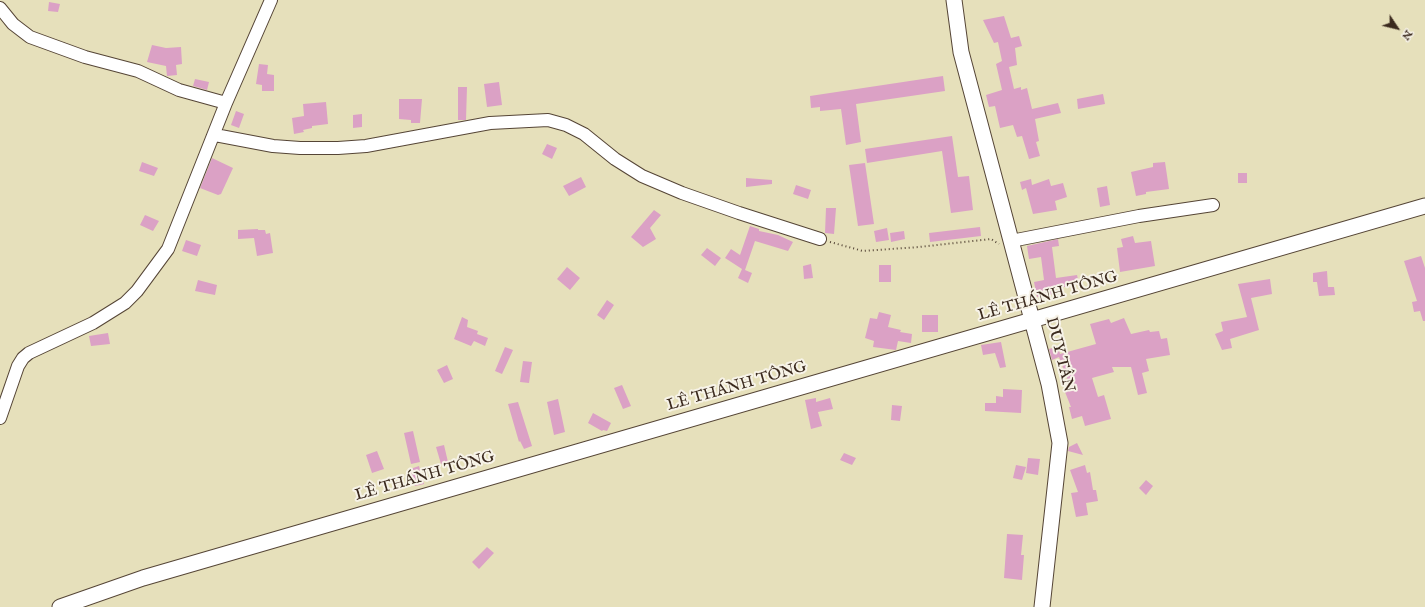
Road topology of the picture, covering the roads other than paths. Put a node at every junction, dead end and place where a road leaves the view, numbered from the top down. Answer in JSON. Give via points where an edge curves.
{"nodes":[{"id":1,"x":271,"y":0,"type":"edge"},
{"id":2,"x":954,"y":0,"type":"edge"},
{"id":3,"x":0,"y":8,"type":"edge"},
{"id":4,"x":226,"y":103,"type":"junction"},
{"id":5,"x":215,"y":135,"type":"junction"},
{"id":6,"x":1213,"y":205,"type":"dead end"},
{"id":7,"x":1425,"y":206,"type":"edge"},
{"id":8,"x":820,"y":239,"type":"road end"},
{"id":9,"x":1012,"y":246,"type":"junction"},
{"id":10,"x":1032,"y":320,"type":"junction"},
{"id":11,"x":0,"y":418,"type":"edge"},
{"id":12,"x":60,"y":607,"type":"edge"},
{"id":13,"x":1042,"y":607,"type":"edge"}],
"edges":[{"from":1,"to":4,"type":"street"},
{"from":2,"to":9,"type":"street","name":"DUY TÂN","via":[[961,52]]},
{"from":3,"to":4,"type":"street","via":[[12,24],[30,37],[85,57],[138,71],[179,90]]},
{"from":4,"to":5,"type":"street"},
{"from":5,"to":8,"type":"street","via":[[273,146],[338,148],[366,146],[490,123],[548,120],[584,134],[615,159],[642,176],[732,211]]},
{"from":5,"to":11,"type":"street","via":[[173,240],[137,292],[110,314],[29,352],[22,358]]},
{"from":6,"to":9,"type":"street","via":[[1139,216]]},
{"from":7,"to":10,"type":"street","name":"LÊ THÁNH TÔNG"},
{"from":9,"to":10,"type":"street","name":"DUY TÂN"},
{"from":10,"to":12,"type":"street","name":"LÊ THÁNH TÔNG","via":[[143,578]]},
{"from":10,"to":13,"type":"street","name":"DUY TÂN","via":[[1050,384],[1060,443]]}]}
